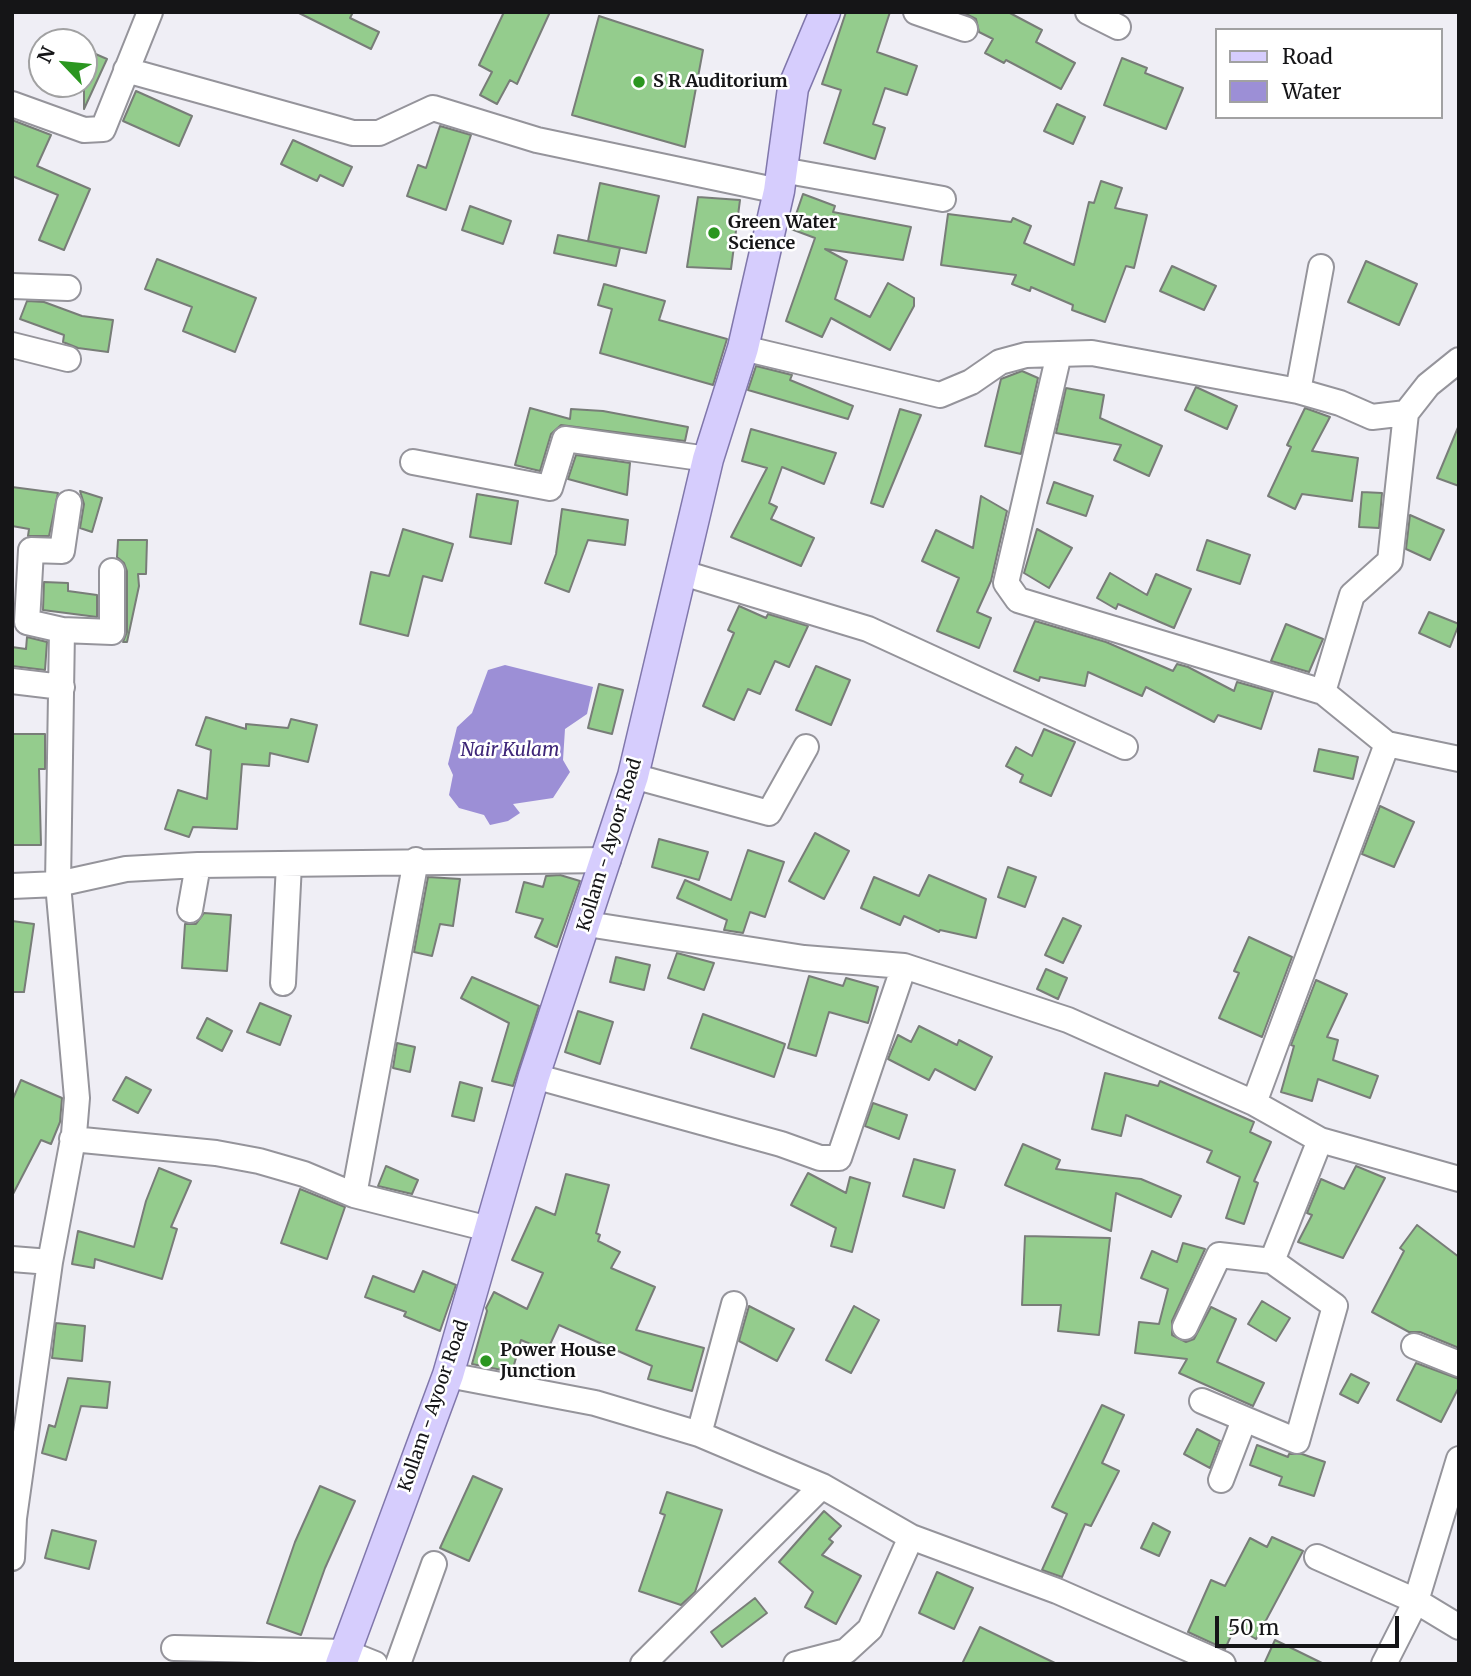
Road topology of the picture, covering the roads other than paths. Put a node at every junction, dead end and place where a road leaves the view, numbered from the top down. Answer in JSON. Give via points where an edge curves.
{"nodes":[{"id":1,"x":150,"y":12,"type":"edge"},
{"id":2,"x":825,"y":12,"type":"edge"},
{"id":3,"x":916,"y":12,"type":"edge"},
{"id":4,"x":1088,"y":12,"type":"edge"},
{"id":5,"x":1118,"y":27,"type":"dead end"},
{"id":6,"x":965,"y":29,"type":"dead end"},
{"id":7,"x":127,"y":70,"type":"junction"},
{"id":8,"x":12,"y":104,"type":"edge"},
{"id":9,"x":780,"y":181,"type":"junction"},
{"id":10,"x":943,"y":199,"type":"dead end"},
{"id":11,"x":1321,"y":267,"type":"dead end"},
{"id":12,"x":68,"y":288,"type":"dead end"},
{"id":13,"x":13,"y":289,"type":"edge"},
{"id":14,"x":12,"y":345,"type":"edge"},
{"id":15,"x":743,"y":348,"type":"junction"},
{"id":16,"x":1059,"y":354,"type":"junction"},
{"id":17,"x":68,"y":359,"type":"dead end"},
{"id":18,"x":1459,"y":360,"type":"edge"},
{"id":19,"x":1298,"y":391,"type":"junction"},
{"id":20,"x":1406,"y":413,"type":"junction"},
{"id":21,"x":708,"y":459,"type":"junction"},
{"id":22,"x":413,"y":462,"type":"dead end"},
{"id":23,"x":69,"y":503,"type":"dead end"},
{"id":24,"x":113,"y":571,"type":"dead end"},
{"id":25,"x":680,"y":572,"type":"junction"},
{"id":26,"x":62,"y":630,"type":"junction"},
{"id":27,"x":12,"y":681,"type":"edge"},
{"id":28,"x":62,"y":687,"type":"junction"},
{"id":29,"x":1323,"y":692,"type":"junction"},
{"id":30,"x":1387,"y":744,"type":"junction"},
{"id":31,"x":806,"y":747,"type":"dead end"},
{"id":32,"x":1125,"y":747,"type":"dead end"},
{"id":33,"x":1459,"y":759,"type":"edge"},
{"id":34,"x":633,"y":776,"type":"junction"},
{"id":35,"x":416,"y":860,"type":"junction"},
{"id":36,"x":608,"y":860,"type":"junction"},
{"id":37,"x":289,"y":864,"type":"junction"},
{"id":38,"x":198,"y":865,"type":"junction"},
{"id":39,"x":58,"y":884,"type":"junction"},
{"id":40,"x":12,"y":886,"type":"edge"},
{"id":41,"x":190,"y":910,"type":"dead end"},
{"id":42,"x":587,"y":924,"type":"junction"},
{"id":43,"x":904,"y":965,"type":"junction"},
{"id":44,"x":283,"y":983,"type":"dead end"},
{"id":45,"x":534,"y":1076,"type":"junction"},
{"id":46,"x":1254,"y":1103,"type":"junction"},
{"id":47,"x":72,"y":1139,"type":"junction"},
{"id":48,"x":1320,"y":1140,"type":"junction"},
{"id":49,"x":1459,"y":1179,"type":"edge"},
{"id":50,"x":354,"y":1195,"type":"junction"},
{"id":51,"x":489,"y":1228,"type":"junction"},
{"id":52,"x":12,"y":1259,"type":"edge"},
{"id":53,"x":1272,"y":1261,"type":"junction"},
{"id":54,"x":50,"y":1262,"type":"junction"},
{"id":55,"x":734,"y":1304,"type":"dead end"},
{"id":56,"x":1185,"y":1327,"type":"dead end"},
{"id":57,"x":1414,"y":1346,"type":"dead end"},
{"id":58,"x":1459,"y":1363,"type":"edge"},
{"id":59,"x":448,"y":1375,"type":"junction"},
{"id":60,"x":1202,"y":1401,"type":"dead end"},
{"id":61,"x":1244,"y":1420,"type":"junction"},
{"id":62,"x":699,"y":1434,"type":"junction"},
{"id":63,"x":1459,"y":1459,"type":"edge"},
{"id":64,"x":1222,"y":1480,"type":"dead end"},
{"id":65,"x":822,"y":1486,"type":"junction"},
{"id":66,"x":911,"y":1537,"type":"junction"},
{"id":67,"x":1317,"y":1557,"type":"dead end"},
{"id":68,"x":12,"y":1558,"type":"edge"},
{"id":69,"x":434,"y":1564,"type":"dead end"},
{"id":70,"x":1416,"y":1601,"type":"junction"},
{"id":71,"x":1459,"y":1627,"type":"edge"},
{"id":72,"x":174,"y":1648,"type":"dead end"},
{"id":73,"x":343,"y":1658,"type":"edge"},
{"id":74,"x":1212,"y":1662,"type":"edge"},
{"id":75,"x":376,"y":1664,"type":"edge"},
{"id":76,"x":398,"y":1664,"type":"edge"},
{"id":77,"x":642,"y":1664,"type":"edge"},
{"id":78,"x":796,"y":1664,"type":"edge"},
{"id":79,"x":1384,"y":1664,"type":"edge"}],
"edges":[{"from":1,"to":7,"type":"street"},
{"from":2,"to":9,"type":"main road","name":"Kollam - Ayoor Road","via":[[793,88]]},
{"from":3,"to":6,"type":"street"},
{"from":4,"to":5,"type":"street"},
{"from":7,"to":8,"type":"street","via":[[103,129],[84,130]]},
{"from":7,"to":9,"type":"street","via":[[353,133],[379,133],[433,108],[537,140]]},
{"from":9,"to":10,"type":"street"},
{"from":9,"to":15,"type":"main road","name":"Kollam - Ayoor Road"},
{"from":11,"to":19,"type":"street"},
{"from":12,"to":13,"type":"street"},
{"from":14,"to":17,"type":"street"},
{"from":15,"to":16,"type":"street","via":[[940,395],[971,382],[1000,362]]},
{"from":15,"to":21,"type":"main road","name":"Kollam - Ayoor Road"},
{"from":16,"to":19,"type":"street","via":[[1092,353]]},
{"from":16,"to":29,"type":"street","via":[[1006,583],[1018,600]]},
{"from":18,"to":20,"type":"street","via":[[1429,384]]},
{"from":19,"to":20,"type":"street","via":[[1372,417]]},
{"from":20,"to":29,"type":"street","via":[[1390,561],[1352,595]]},
{"from":21,"to":22,"type":"street","via":[[565,439],[550,488]]},
{"from":21,"to":25,"type":"main road","name":"Kollam - Ayoor Road"},
{"from":23,"to":26,"type":"street","via":[[62,551],[32,550],[27,622]]},
{"from":24,"to":26,"type":"street","via":[[112,632]]},
{"from":25,"to":32,"type":"street","via":[[868,629]]},
{"from":25,"to":34,"type":"main road","name":"Kollam - Ayoor Road"},
{"from":26,"to":28,"type":"street"},
{"from":27,"to":28,"type":"street"},
{"from":28,"to":39,"type":"street"},
{"from":29,"to":30,"type":"street"},
{"from":30,"to":33,"type":"street"},
{"from":30,"to":46,"type":"street"},
{"from":31,"to":34,"type":"street","via":[[769,813]]},
{"from":34,"to":36,"type":"main road","name":"Kollam - Ayoor Road"},
{"from":35,"to":36,"type":"street"},
{"from":35,"to":37,"type":"street"},
{"from":35,"to":50,"type":"street"},
{"from":36,"to":42,"type":"main road","name":"Kollam - Ayoor Road"},
{"from":37,"to":38,"type":"street"},
{"from":37,"to":44,"type":"street"},
{"from":38,"to":39,"type":"street","via":[[126,869]]},
{"from":38,"to":41,"type":"street"},
{"from":39,"to":40,"type":"street"},
{"from":39,"to":47,"type":"street","via":[[77,1098]]},
{"from":42,"to":43,"type":"street","via":[[804,958]]},
{"from":42,"to":45,"type":"main road","name":"Kollam - Ayoor Road"},
{"from":43,"to":45,"type":"street","via":[[839,1158],[820,1158]]},
{"from":43,"to":46,"type":"street","via":[[1068,1020]]},
{"from":45,"to":51,"type":"main road","name":"Kollam - Ayoor Road"},
{"from":46,"to":48,"type":"street"},
{"from":47,"to":50,"type":"street","via":[[248,1159],[304,1174]]},
{"from":47,"to":54,"type":"street"},
{"from":48,"to":49,"type":"street"},
{"from":48,"to":53,"type":"street"},
{"from":50,"to":51,"type":"street"},
{"from":51,"to":59,"type":"main road","name":"Kollam - Ayoor Road"},
{"from":52,"to":54,"type":"street"},
{"from":53,"to":56,"type":"street","via":[[1219,1255]]},
{"from":53,"to":61,"type":"street","via":[[1335,1306],[1297,1441]]},
{"from":54,"to":68,"type":"street"},
{"from":55,"to":62,"type":"street"},
{"from":57,"to":58,"type":"street"},
{"from":59,"to":62,"type":"street","via":[[595,1403]]},
{"from":59,"to":73,"type":"main road","name":"Kollam - Ayoor Road"},
{"from":60,"to":61,"type":"street"},
{"from":61,"to":64,"type":"street"},
{"from":62,"to":65,"type":"street"},
{"from":63,"to":70,"type":"street"},
{"from":65,"to":66,"type":"street"},
{"from":65,"to":77,"type":"street"},
{"from":66,"to":74,"type":"street","via":[[1056,1591]]},
{"from":66,"to":78,"type":"street","via":[[870,1629],[846,1651]]},
{"from":67,"to":70,"type":"street"},
{"from":69,"to":76,"type":"street"},
{"from":70,"to":71,"type":"street"},
{"from":70,"to":79,"type":"street"},
{"from":72,"to":73,"type":"street"},
{"from":73,"to":75,"type":"street"}]}
